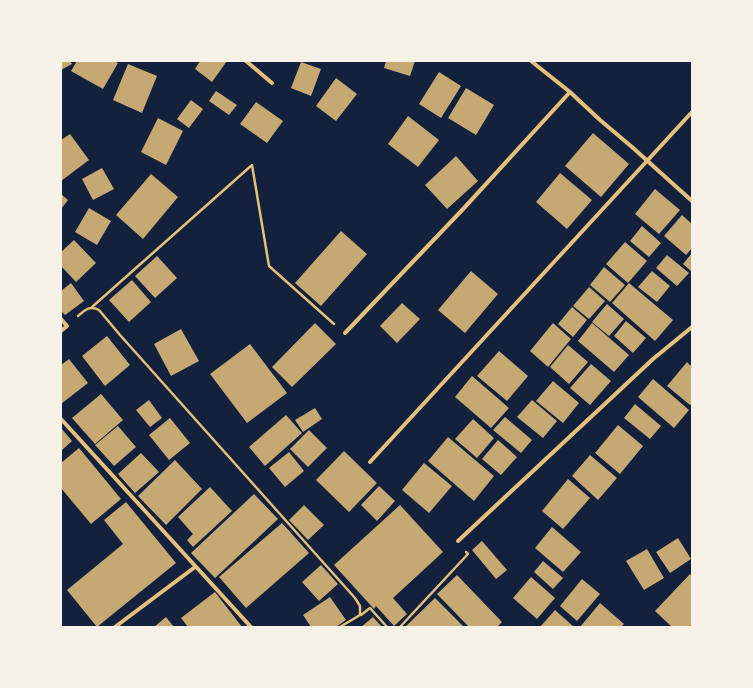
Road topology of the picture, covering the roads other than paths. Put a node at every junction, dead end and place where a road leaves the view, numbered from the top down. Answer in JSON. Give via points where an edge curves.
{"nodes":[{"id":1,"x":246,"y":61,"type":"edge"},
{"id":2,"x":531,"y":61,"type":"edge"},
{"id":3,"x":272,"y":83,"type":"dead end"},
{"id":4,"x":570,"y":92,"type":"junction"},
{"id":5,"x":692,"y":112,"type":"edge"},
{"id":6,"x":647,"y":160,"type":"junction"},
{"id":7,"x":692,"y":201,"type":"edge"},
{"id":8,"x":61,"y":319,"type":"edge"},
{"id":9,"x":692,"y":327,"type":"edge"},
{"id":10,"x":61,"y":331,"type":"edge"},
{"id":11,"x":345,"y":333,"type":"road end"},
{"id":12,"x":61,"y":419,"type":"edge"},
{"id":13,"x":370,"y":462,"type":"dead end"},
{"id":14,"x":458,"y":541,"type":"road end"},
{"id":15,"x":195,"y":567,"type":"junction"},
{"id":16,"x":116,"y":627,"type":"edge"},
{"id":17,"x":251,"y":627,"type":"edge"}],
"edges":[{"from":1,"to":3,"type":"street"},
{"from":2,"to":4,"type":"street"},
{"from":4,"to":6,"type":"street"},
{"from":4,"to":11,"type":"street"},
{"from":5,"to":6,"type":"street"},
{"from":6,"to":7,"type":"street"},
{"from":6,"to":13,"type":"street"},
{"from":8,"to":10,"type":"street","via":[[67,326]]},
{"from":9,"to":14,"type":"street","via":[[653,359]]},
{"from":12,"to":15,"type":"street"},
{"from":15,"to":16,"type":"street"},
{"from":15,"to":17,"type":"street"}]}
